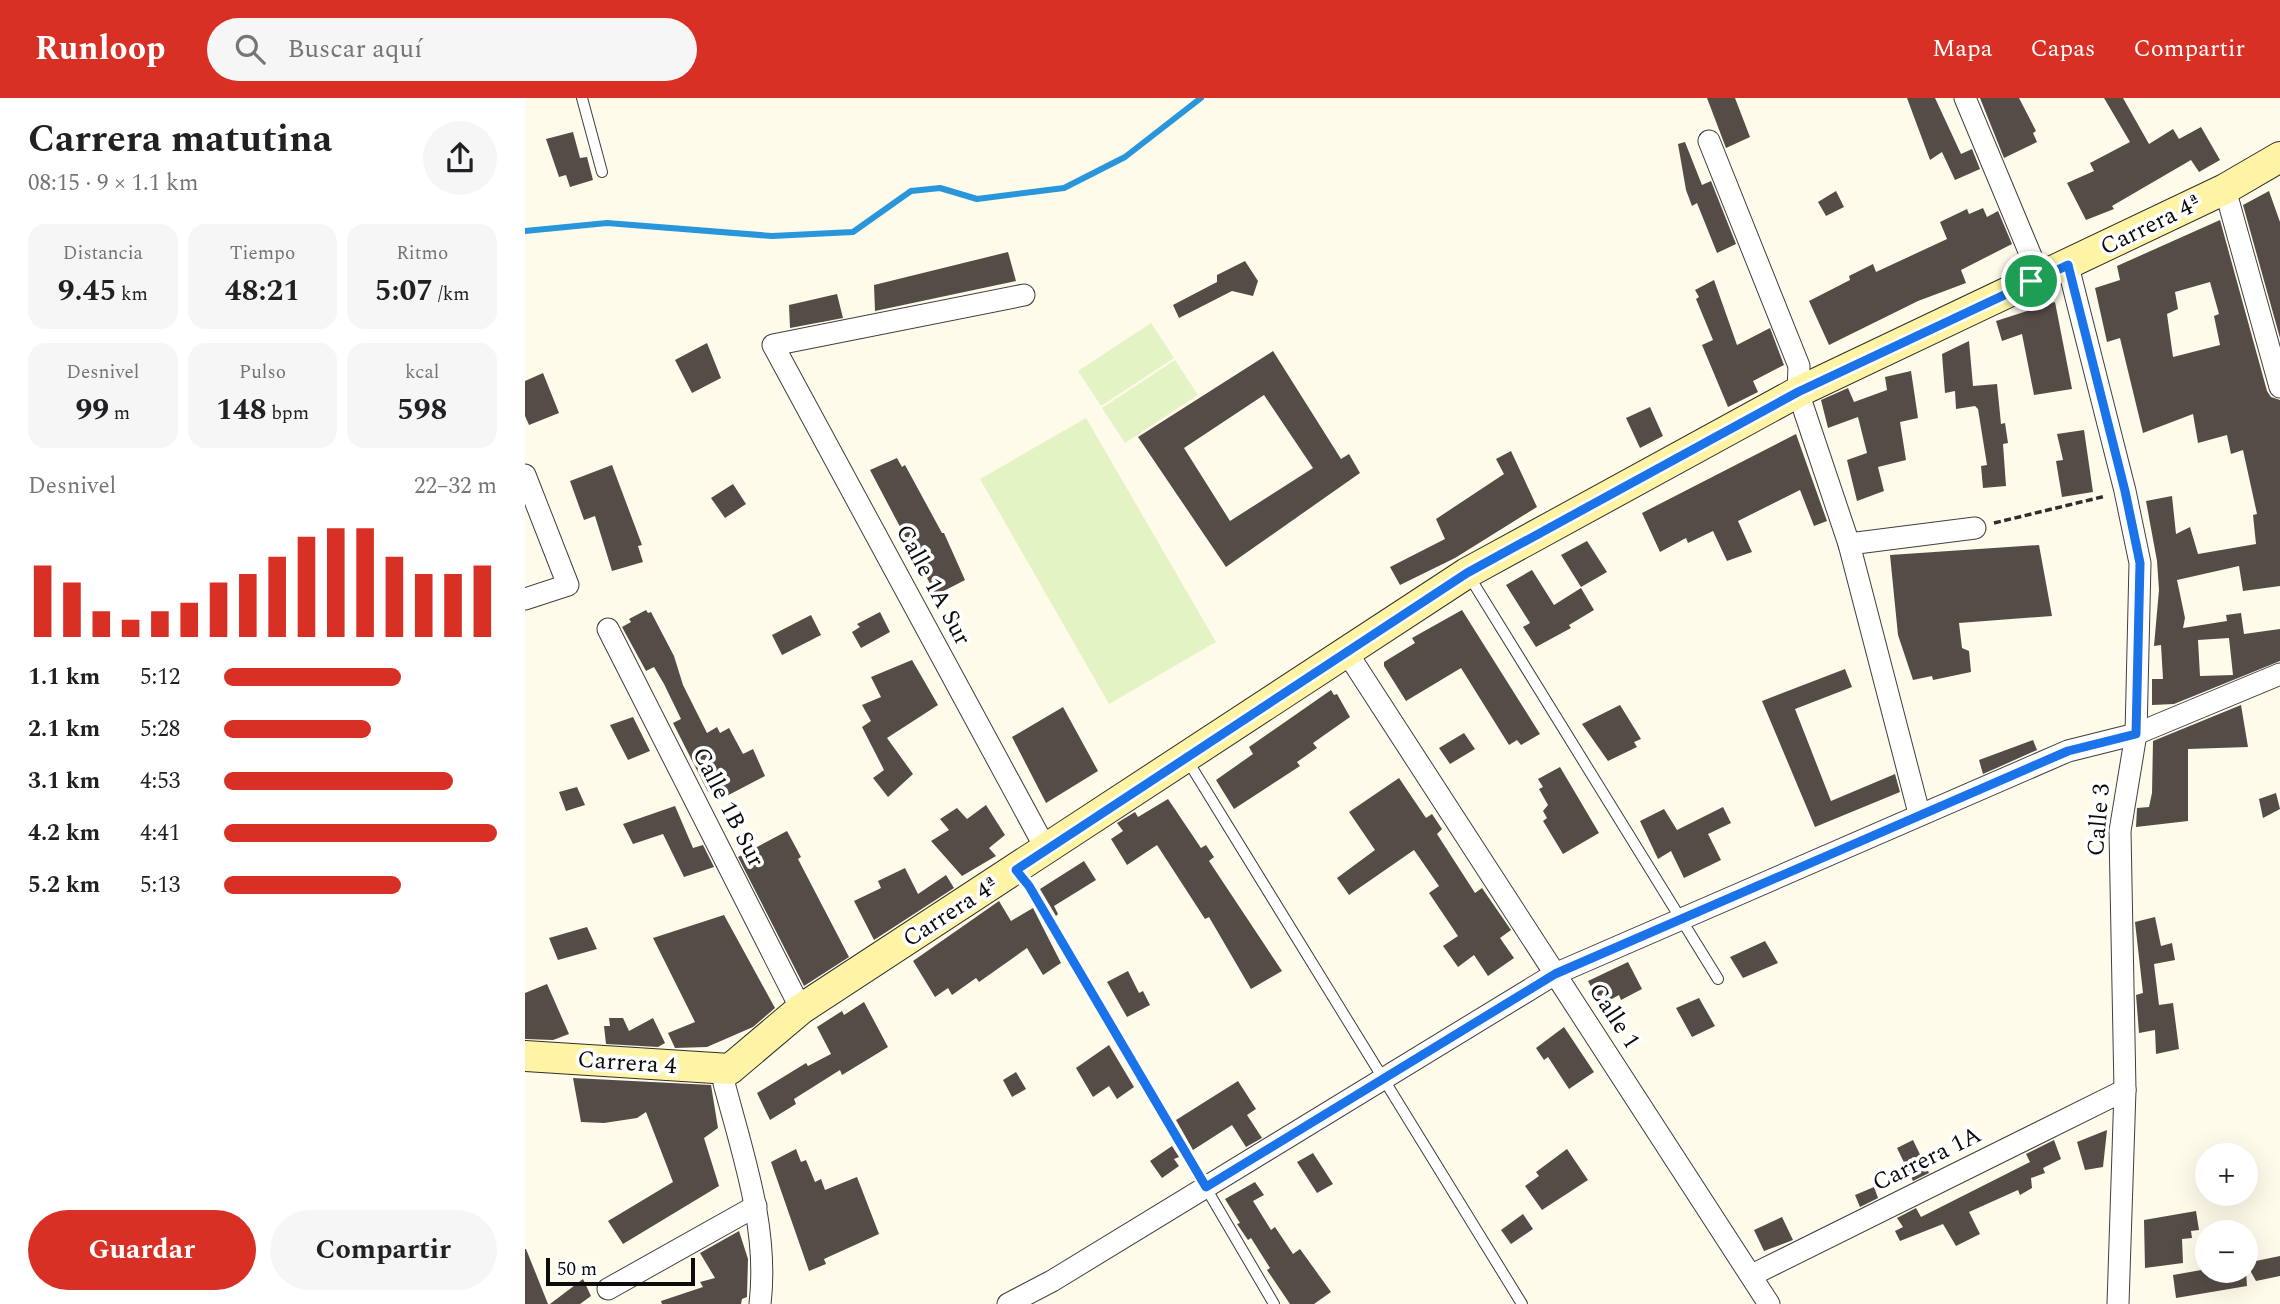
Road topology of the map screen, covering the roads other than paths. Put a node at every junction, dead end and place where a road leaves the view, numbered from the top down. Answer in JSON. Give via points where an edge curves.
{"nodes":[{"id":1,"x":582,"y":98,"type":"edge"},
{"id":2,"x":1965,"y":98,"type":"edge"},
{"id":3,"x":1709,"y":141,"type":"dead end"},
{"id":4,"x":2280,"y":157,"type":"edge"},
{"id":5,"x":602,"y":172,"type":"dead end"},
{"id":6,"x":2225,"y":189,"type":"junction"},
{"id":7,"x":2068,"y":265,"type":"junction"},
{"id":8,"x":2031,"y":281,"type":"junction"},
{"id":9,"x":1024,"y":295,"type":"dead end"},
{"id":10,"x":2280,"y":387,"type":"edge"},
{"id":11,"x":1798,"y":392,"type":"junction"},
{"id":12,"x":525,"y":475,"type":"edge"},
{"id":13,"x":1975,"y":528,"type":"road end"},
{"id":14,"x":1849,"y":544,"type":"junction"},
{"id":15,"x":1467,"y":573,"type":"junction"},
{"id":16,"x":525,"y":599,"type":"edge"},
{"id":17,"x":608,"y":629,"type":"dead end"},
{"id":18,"x":1346,"y":650,"type":"junction"},
{"id":19,"x":2280,"y":674,"type":"edge"},
{"id":20,"x":2136,"y":734,"type":"junction"},
{"id":21,"x":1186,"y":758,"type":"junction"},
{"id":22,"x":1919,"y":813,"type":"junction"},
{"id":23,"x":1047,"y":851,"type":"junction"},
{"id":24,"x":1016,"y":870,"type":"junction"},
{"id":25,"x":1680,"y":920,"type":"junction"},
{"id":26,"x":1555,"y":974,"type":"junction"},
{"id":27,"x":1718,"y":979,"type":"dead end"},
{"id":28,"x":801,"y":1009,"type":"junction"},
{"id":29,"x":525,"y":1056,"type":"edge"},
{"id":30,"x":730,"y":1069,"type":"junction"},
{"id":31,"x":1384,"y":1077,"type":"junction"},
{"id":32,"x":2125,"y":1090,"type":"junction"},
{"id":33,"x":1206,"y":1187,"type":"junction"},
{"id":34,"x":756,"y":1206,"type":"junction"},
{"id":35,"x":1752,"y":1275,"type":"junction"},
{"id":36,"x":608,"y":1289,"type":"dead end"},
{"id":37,"x":760,"y":1304,"type":"edge"},
{"id":38,"x":1007,"y":1304,"type":"edge"},
{"id":39,"x":1274,"y":1304,"type":"edge"},
{"id":40,"x":1522,"y":1304,"type":"edge"},
{"id":41,"x":1769,"y":1304,"type":"edge"},
{"id":42,"x":2118,"y":1304,"type":"edge"}],
"edges":[{"from":1,"to":5,"type":"lane"},
{"from":2,"to":8,"type":"street","via":[[2031,256]]},
{"from":3,"to":11,"type":"street","via":[[1799,366]]},
{"from":4,"to":6,"type":"street","name":"Carrera 4ª"},
{"from":6,"to":7,"type":"street","name":"Carrera 4ª"},
{"from":6,"to":10,"type":"street"},
{"from":7,"to":8,"type":"street","name":"Carrera 4ª"},
{"from":7,"to":20,"type":"street","name":"Calle 3","via":[[2140,563]]},
{"from":8,"to":11,"type":"street","name":"Carrera 4ª"},
{"from":9,"to":23,"type":"street","name":"Calle 1A Sur","via":[[773,345]]},
{"from":11,"to":14,"type":"street"},
{"from":11,"to":15,"type":"street","name":"Carrera 4ª"},
{"from":12,"to":16,"type":"street","via":[[568,585]]},
{"from":13,"to":14,"type":"street"},
{"from":14,"to":22,"type":"street"},
{"from":15,"to":18,"type":"street","name":"Carrera 4ª"},
{"from":15,"to":25,"type":"lane"},
{"from":17,"to":28,"type":"street","name":"Calle 1B Sur"},
{"from":18,"to":21,"type":"street","name":"Carrera 4ª"},
{"from":18,"to":26,"type":"street","name":"Calle 1"},
{"from":19,"to":20,"type":"street"},
{"from":20,"to":22,"type":"street","via":[[2068,751]]},
{"from":20,"to":32,"type":"street","name":"Calle 3","via":[[2120,831]]},
{"from":21,"to":23,"type":"street","name":"Carrera 4ª"},
{"from":21,"to":31,"type":"lane"},
{"from":22,"to":25,"type":"street"},
{"from":23,"to":24,"type":"street","name":"Carrera 4ª"},
{"from":24,"to":28,"type":"street","name":"Carrera 4ª"},
{"from":24,"to":33,"type":"lane"},
{"from":25,"to":26,"type":"street"},
{"from":25,"to":27,"type":"lane"},
{"from":26,"to":31,"type":"street"},
{"from":26,"to":35,"type":"street","name":"Calle 1"},
{"from":28,"to":30,"type":"street","name":"Carrera 4ª"},
{"from":29,"to":30,"type":"street","name":"Carrera 4"},
{"from":30,"to":34,"type":"street","via":[[724,1083]]},
{"from":31,"to":33,"type":"street"},
{"from":31,"to":40,"type":"lane"},
{"from":32,"to":35,"type":"street","name":"Carrera 1A"},
{"from":32,"to":42,"type":"street","name":"Calle 3"},
{"from":33,"to":38,"type":"street"},
{"from":33,"to":39,"type":"lane"},
{"from":34,"to":36,"type":"street"},
{"from":34,"to":37,"type":"street","via":[[764,1274]]},
{"from":35,"to":41,"type":"street","name":"Calle 1"}]}
